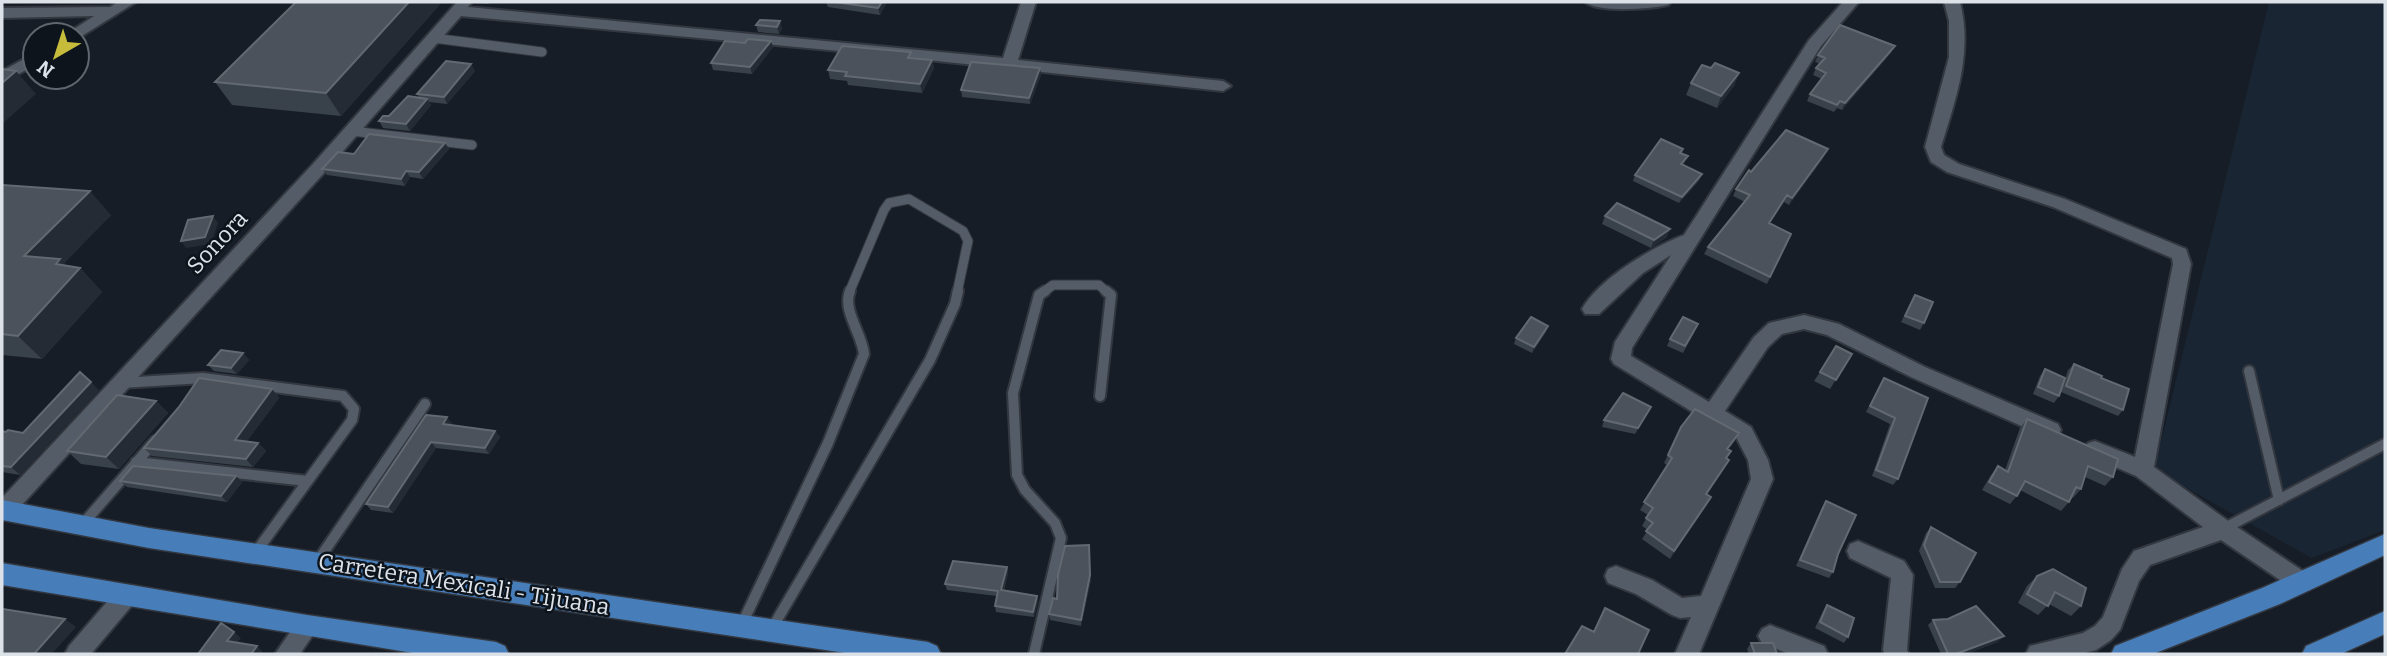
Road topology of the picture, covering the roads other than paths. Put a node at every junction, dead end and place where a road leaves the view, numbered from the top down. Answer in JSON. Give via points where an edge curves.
{"nodes":[{"id":1,"x":128,"y":2,"type":"edge"},
{"id":2,"x":1029,"y":2,"type":"edge"},
{"id":3,"x":1593,"y":2,"type":"edge"},
{"id":4,"x":1663,"y":2,"type":"edge"},
{"id":5,"x":1852,"y":2,"type":"edge"},
{"id":6,"x":1952,"y":2,"type":"edge"},
{"id":7,"x":461,"y":6,"type":"edge"},
{"id":8,"x":113,"y":11,"type":"junction"},
{"id":9,"x":2,"y":13,"type":"edge"},
{"id":10,"x":91,"y":24,"type":"edge"},
{"id":11,"x":433,"y":38,"type":"junction"},
{"id":12,"x":542,"y":52,"type":"dead end"},
{"id":13,"x":1009,"y":63,"type":"junction"},
{"id":14,"x":21,"y":66,"type":"edge"},
{"id":15,"x":2,"y":78,"type":"edge"},
{"id":16,"x":1223,"y":86,"type":"dead end"},
{"id":17,"x":351,"y":131,"type":"junction"},
{"id":18,"x":472,"y":145,"type":"dead end"},
{"id":19,"x":1689,"y":240,"type":"junction"},
{"id":20,"x":1592,"y":309,"type":"dead end"},
{"id":21,"x":2249,"y":371,"type":"dead end"},
{"id":22,"x":121,"y":383,"type":"junction"},
{"id":23,"x":1100,"y":396,"type":"dead end"},
{"id":24,"x":425,"y":404,"type":"dead end"},
{"id":25,"x":1713,"y":413,"type":"junction"},
{"id":26,"x":163,"y":431,"type":"edge"},
{"id":27,"x":2385,"y":444,"type":"edge"},
{"id":28,"x":136,"y":462,"type":"junction"},
{"id":29,"x":2143,"y":470,"type":"junction"},
{"id":30,"x":307,"y":481,"type":"junction"},
{"id":31,"x":2280,"y":499,"type":"junction"},
{"id":32,"x":2,"y":511,"type":"edge"},
{"id":33,"x":82,"y":525,"type":"junction"},
{"id":34,"x":2223,"y":530,"type":"junction"},
{"id":35,"x":2385,"y":544,"type":"edge"},
{"id":36,"x":1858,"y":551,"type":"dead end"},
{"id":37,"x":256,"y":552,"type":"junction"},
{"id":38,"x":317,"y":562,"type":"junction"},
{"id":39,"x":2,"y":574,"type":"edge"},
{"id":40,"x":1616,"y":576,"type":"dead end"},
{"id":41,"x":2301,"y":582,"type":"junction"},
{"id":42,"x":126,"y":596,"type":"junction"},
{"id":43,"x":1708,"y":605,"type":"junction"},
{"id":44,"x":2385,"y":622,"type":"edge"},
{"id":45,"x":307,"y":626,"type":"junction"},
{"id":46,"x":741,"y":626,"type":"junction"},
{"id":47,"x":771,"y":630,"type":"junction"},
{"id":48,"x":1770,"y":636,"type":"dead end"},
{"id":49,"x":77,"y":654,"type":"edge"},
{"id":50,"x":287,"y":654,"type":"edge"},
{"id":51,"x":496,"y":654,"type":"edge"},
{"id":52,"x":928,"y":654,"type":"edge"},
{"id":53,"x":1034,"y":654,"type":"edge"},
{"id":54,"x":1687,"y":654,"type":"edge"},
{"id":55,"x":1816,"y":654,"type":"edge"},
{"id":56,"x":1897,"y":654,"type":"edge"},
{"id":57,"x":2038,"y":654,"type":"edge"},
{"id":58,"x":2124,"y":654,"type":"edge"},
{"id":59,"x":2315,"y":654,"type":"edge"}],
"edges":[{"from":1,"to":8,"type":"street"},
{"from":2,"to":13,"type":"street"},
{"from":3,"to":4,"type":"street"},
{"from":5,"to":19,"type":"street","via":[[1815,43]]},
{"from":6,"to":29,"type":"street","via":[[1960,51],[1933,147],[1937,158],[2180,254],[2182,264]]},
{"from":7,"to":11,"type":"street","name":"Sonora"},
{"from":7,"to":13,"type":"street"},
{"from":8,"to":9,"type":"street"},
{"from":8,"to":10,"type":"street"},
{"from":11,"to":12,"type":"lane"},
{"from":11,"to":17,"type":"street","name":"Sonora"},
{"from":13,"to":16,"type":"street"},
{"from":14,"to":15,"type":"street"},
{"from":17,"to":18,"type":"lane"},
{"from":17,"to":22,"type":"street","name":"Sonora"},
{"from":19,"to":20,"type":"street","via":[[1660,250]]},
{"from":19,"to":25,"type":"street","via":[[1622,346],[1621,359]]},
{"from":21,"to":31,"type":"lane"},
{"from":22,"to":30,"type":"lane","via":[[200,383],[343,396],[354,409],[352,420]]},
{"from":22,"to":32,"type":"street","name":"Sonora"},
{"from":23,"to":53,"type":"lane","via":[[1111,295],[1099,285],[1053,285],[1039,296],[1013,393],[1017,475],[1055,523],[1061,538]]},
{"from":24,"to":38,"type":"lane"},
{"from":25,"to":29,"type":"street","via":[[1760,342],[1776,328],[1804,322],[1832,329],[1918,372]]},
{"from":25,"to":43,"type":"street","via":[[1744,433],[1762,479]]},
{"from":26,"to":28,"type":"lane"},
{"from":27,"to":31,"type":"lane"},
{"from":28,"to":30,"type":"lane"},
{"from":28,"to":33,"type":"lane"},
{"from":29,"to":34,"type":"street"},
{"from":30,"to":37,"type":"lane"},
{"from":31,"to":34,"type":"lane"},
{"from":32,"to":33,"type":"main road","name":"Carretera Mexicali - Tijuana"},
{"from":33,"to":37,"type":"main road","name":"Carretera Mexicali - Tijuana"},
{"from":34,"to":41,"type":"street"},
{"from":34,"to":57,"type":"street","via":[[2141,558],[2112,623],[2103,633],[2088,642]]},
{"from":35,"to":41,"type":"main road"},
{"from":36,"to":56,"type":"street","via":[[1902,575]]},
{"from":37,"to":38,"type":"main road","name":"Carretera Mexicali - Tijuana"},
{"from":38,"to":46,"type":"main road","name":"Carretera Mexicali - Tijuana"},
{"from":39,"to":42,"type":"main road"},
{"from":40,"to":43,"type":"street","via":[[1680,608]]},
{"from":41,"to":58,"type":"main road"},
{"from":42,"to":45,"type":"main road"},
{"from":42,"to":49,"type":"street"},
{"from":43,"to":54,"type":"street"},
{"from":44,"to":59,"type":"main road"},
{"from":45,"to":50,"type":"street"},
{"from":45,"to":51,"type":"main road"},
{"from":46,"to":47,"type":"main road","name":"Carretera Mexicali - Tijuana"},
{"from":46,"to":47,"type":"lane","via":[[828,443],[864,354],[847,298],[884,209],[909,199],[963,231],[968,242],[955,304],[930,360]]},
{"from":47,"to":52,"type":"main road","name":"Carretera Mexicali - Tijuana"},
{"from":48,"to":55,"type":"street"}]}
